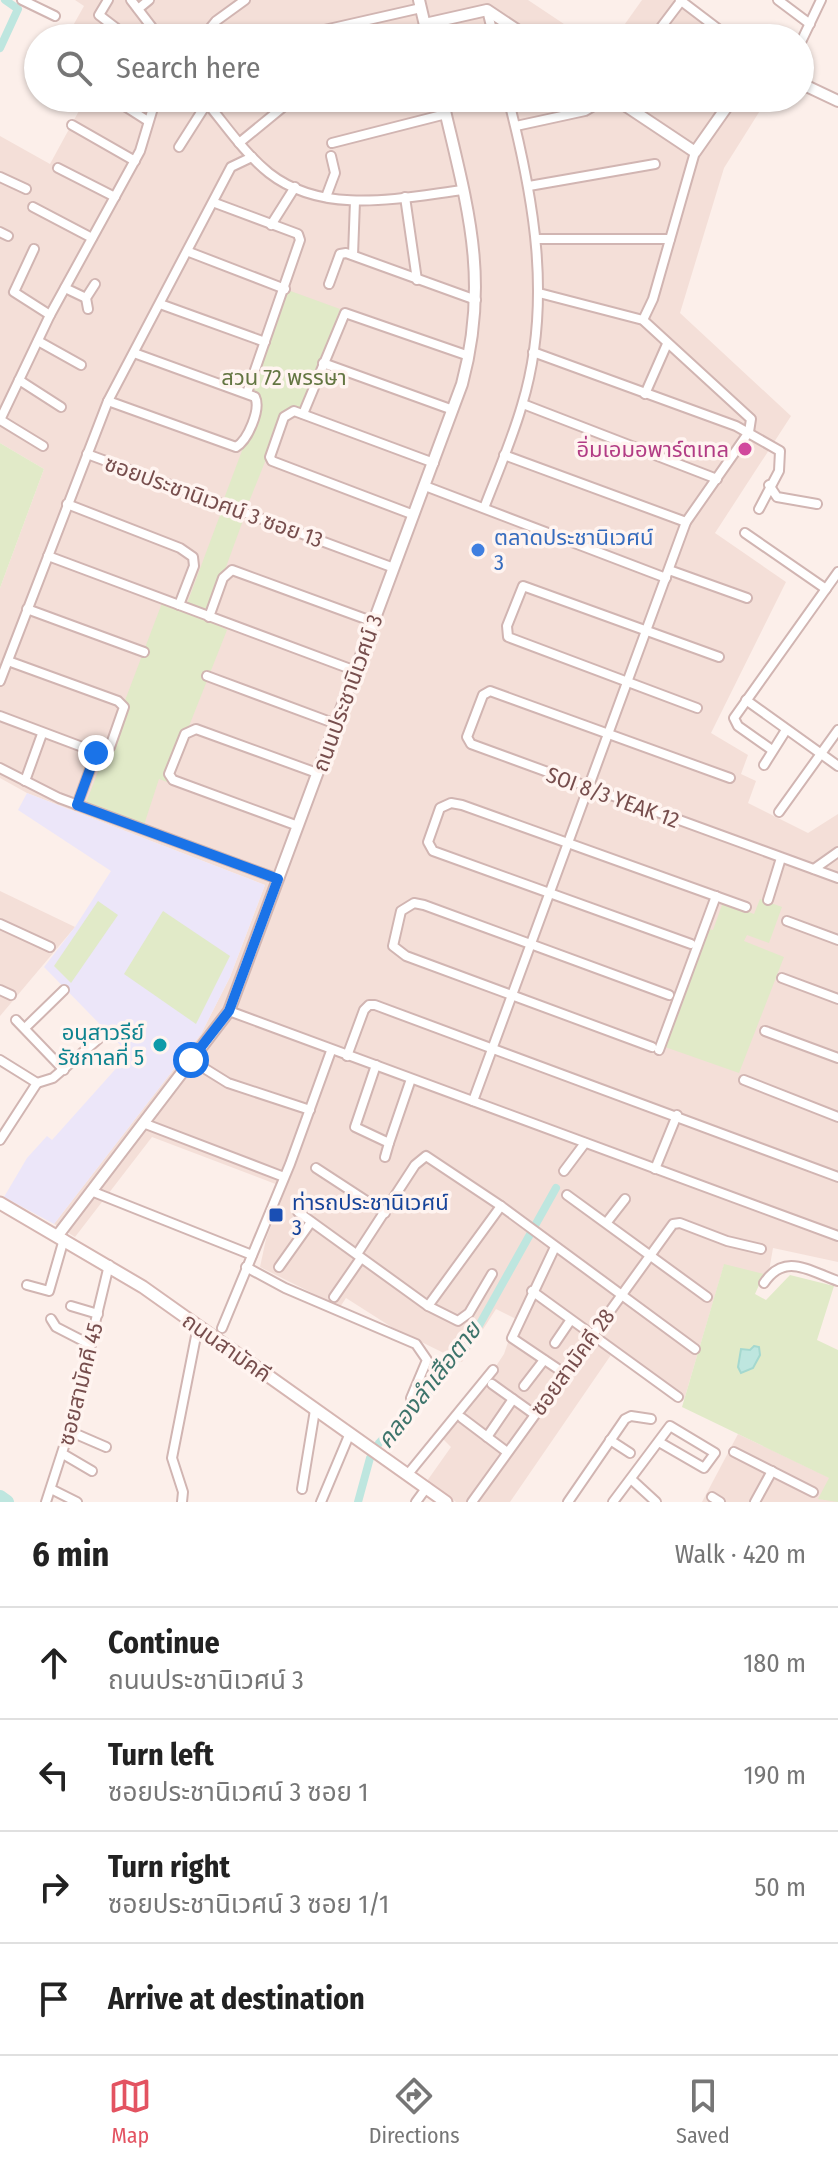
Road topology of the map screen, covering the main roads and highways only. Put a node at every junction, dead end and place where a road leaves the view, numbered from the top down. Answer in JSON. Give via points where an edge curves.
{"nodes":[{"id":1,"x":0,"y":1203,"type":"edge"},
{"id":2,"x":446,"y":1502,"type":"edge"}],
"edges":[{"from":1,"to":2,"type":"main road","name":"ถนนสามัคคี","via":[[109,1265]]}]}
